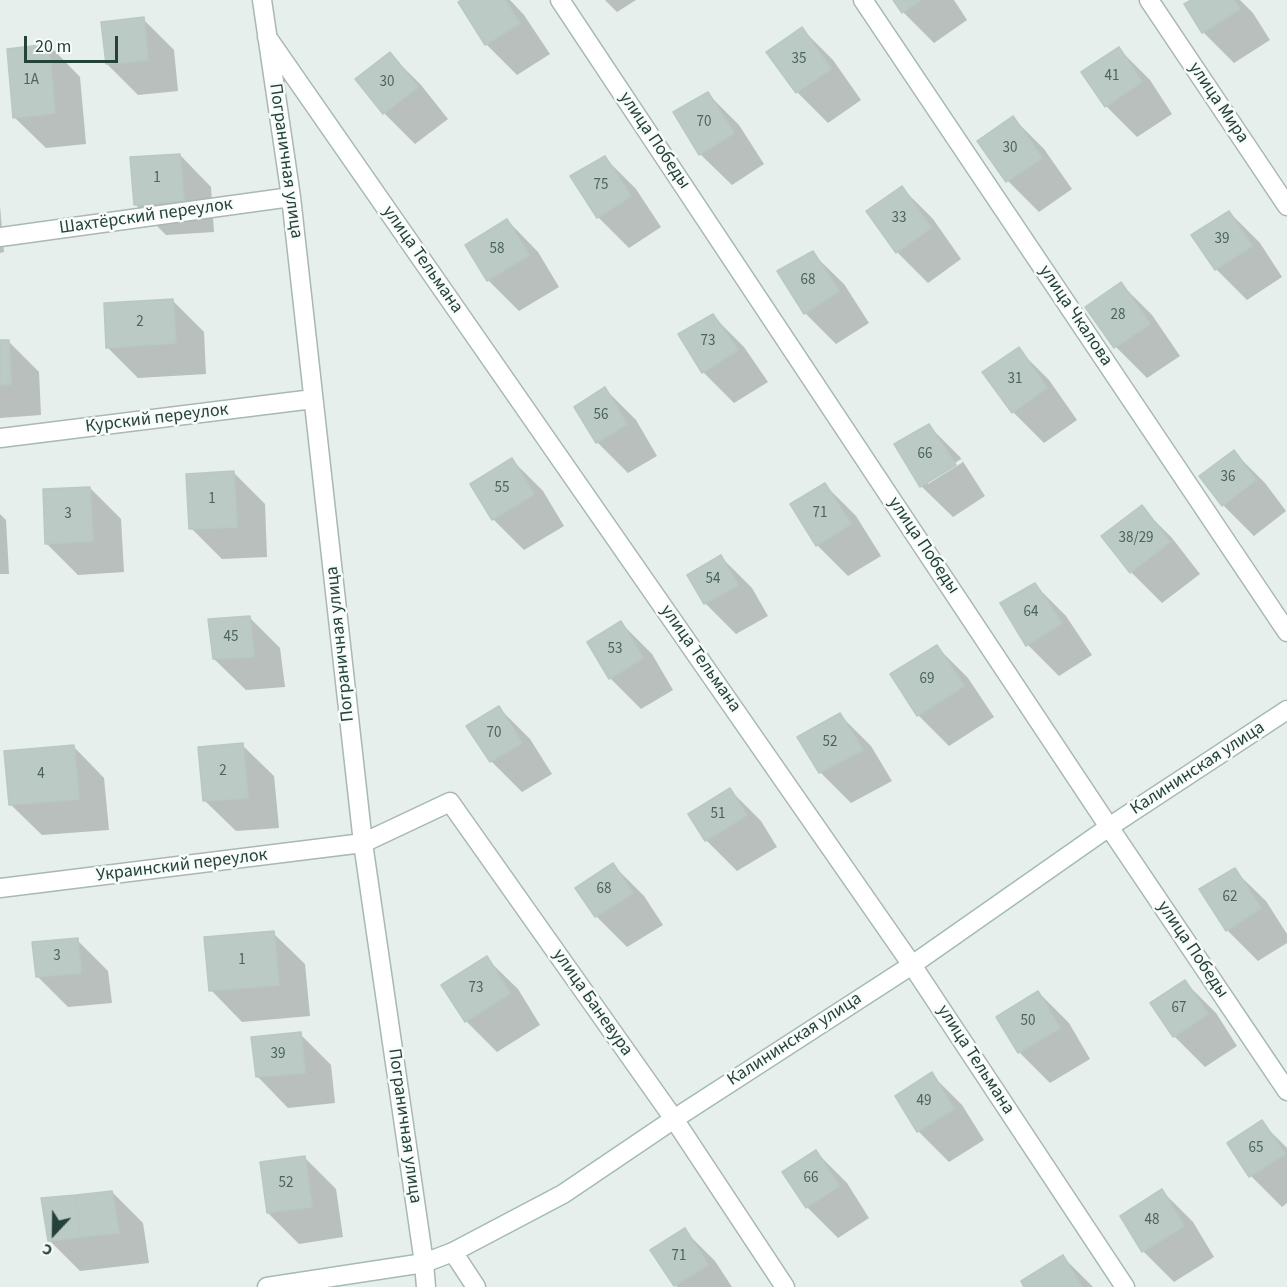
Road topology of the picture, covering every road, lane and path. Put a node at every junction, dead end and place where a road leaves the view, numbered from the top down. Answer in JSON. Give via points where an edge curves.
{"nodes":[{"id":1,"x":262,"y":0,"type":"edge"},
{"id":2,"x":560,"y":0,"type":"edge"},
{"id":3,"x":863,"y":0,"type":"edge"},
{"id":4,"x":1149,"y":0,"type":"edge"},
{"id":5,"x":267,"y":37,"type":"junction"},
{"id":6,"x":291,"y":197,"type":"junction"},
{"id":7,"x":1287,"y":206,"type":"edge"},
{"id":8,"x":0,"y":237,"type":"edge"},
{"id":9,"x":313,"y":399,"type":"junction"},
{"id":10,"x":0,"y":438,"type":"edge"},
{"id":11,"x":1287,"y":632,"type":"edge"},
{"id":12,"x":1287,"y":710,"type":"edge"},
{"id":13,"x":1110,"y":827,"type":"junction"},
{"id":14,"x":363,"y":843,"type":"junction"},
{"id":15,"x":0,"y":888,"type":"edge"},
{"id":16,"x":912,"y":965,"type":"junction"},
{"id":17,"x":1287,"y":1091,"type":"edge"},
{"id":18,"x":674,"y":1119,"type":"junction"},
{"id":19,"x":453,"y":1252,"type":"junction"},
{"id":20,"x":424,"y":1263,"type":"junction"},
{"id":21,"x":267,"y":1287,"type":"edge"},
{"id":22,"x":426,"y":1287,"type":"edge"},
{"id":23,"x":476,"y":1287,"type":"edge"},
{"id":24,"x":785,"y":1287,"type":"edge"},
{"id":25,"x":1125,"y":1287,"type":"edge"}],
"edges":[{"from":1,"to":5,"type":"street","name":"Пограничная улица"},
{"from":2,"to":13,"type":"street","name":"улица Победы"},
{"from":3,"to":11,"type":"street","name":"улица Чкалова"},
{"from":4,"to":7,"type":"street","name":"улица Мира"},
{"from":5,"to":6,"type":"street","name":"Пограничная улица"},
{"from":5,"to":16,"type":"street","name":"улица Тельмана"},
{"from":6,"to":8,"type":"street","name":"Шахтёрский переулок"},
{"from":6,"to":9,"type":"street","name":"Пограничная улица"},
{"from":9,"to":10,"type":"street","name":"Курский переулок"},
{"from":9,"to":14,"type":"street","name":"Пограничная улица"},
{"from":12,"to":13,"type":"street","name":"Калининская улица"},
{"from":13,"to":16,"type":"street","name":"Калининская улица"},
{"from":13,"to":17,"type":"street","name":"улица Победы"},
{"from":14,"to":15,"type":"street","name":"Украинский переулок"},
{"from":14,"to":18,"type":"street","name":"улица Баневура","via":[[450,802]]},
{"from":14,"to":20,"type":"street","name":"Пограничная улица"},
{"from":16,"to":18,"type":"street","name":"Калининская улица"},
{"from":16,"to":25,"type":"street","name":"улица Тельмана"},
{"from":18,"to":19,"type":"street","name":"Калининская улица","via":[[563,1194]]},
{"from":18,"to":24,"type":"street","name":"улица Баневура"},
{"from":19,"to":20,"type":"street","name":"Калининская улица"},
{"from":19,"to":23,"type":"street"},
{"from":20,"to":21,"type":"street","name":"Калининская улица"},
{"from":20,"to":22,"type":"street","name":"Пограничная улица"}]}
